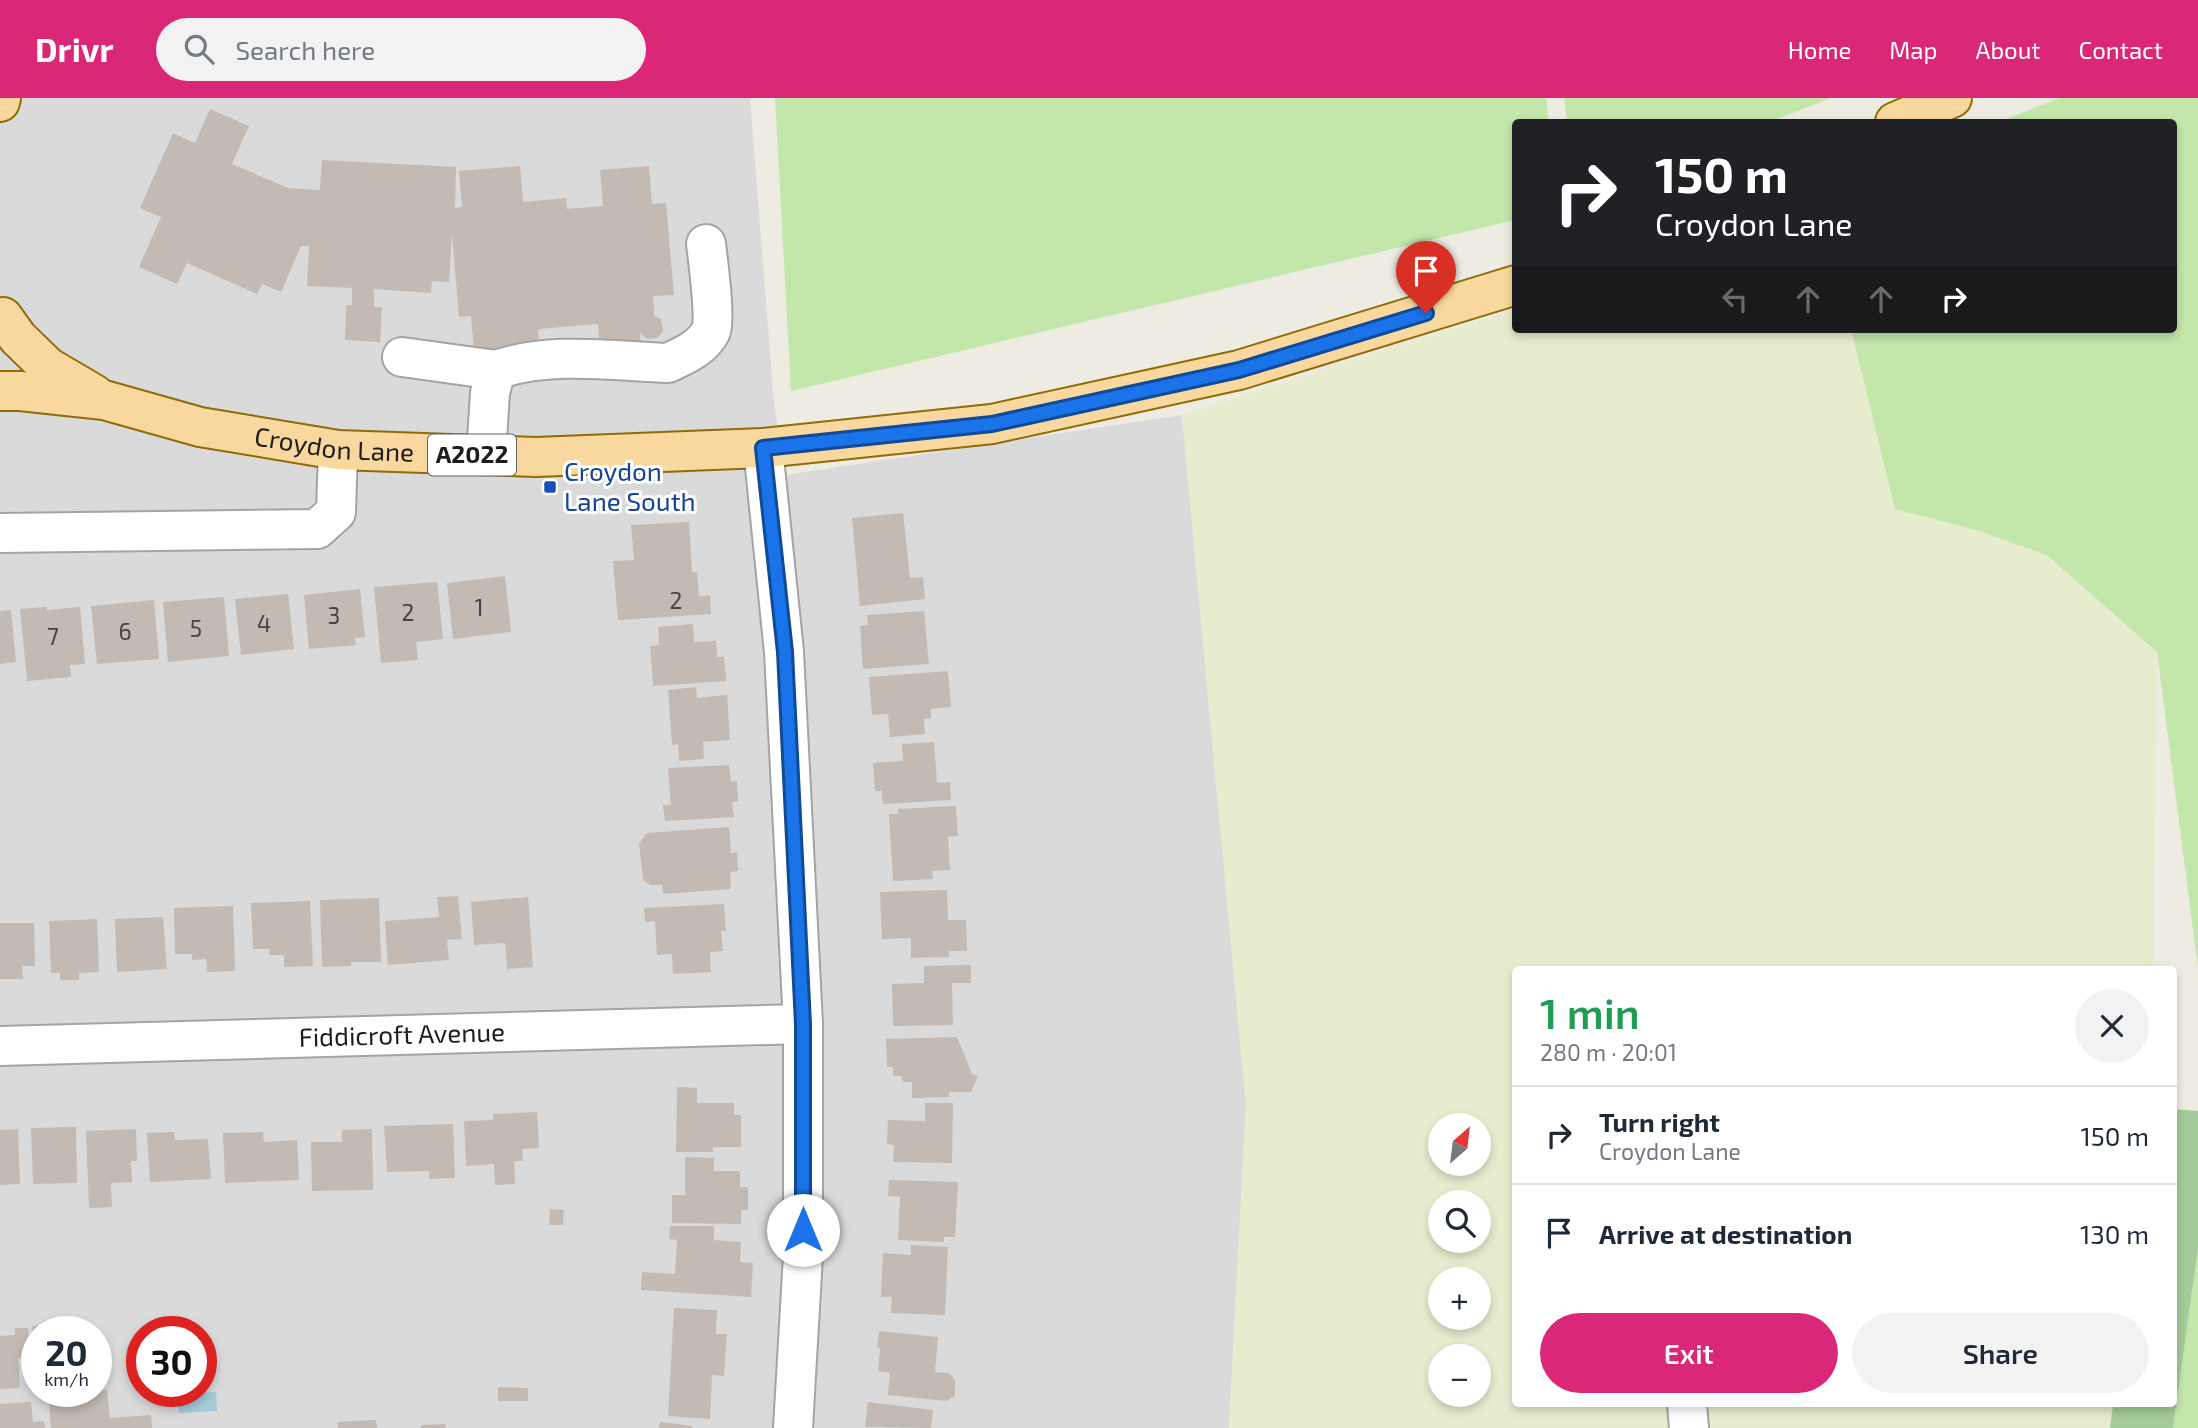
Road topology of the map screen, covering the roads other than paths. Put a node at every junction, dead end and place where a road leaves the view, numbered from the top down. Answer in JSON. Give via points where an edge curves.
{"nodes":[{"id":1,"x":1952,"y":98,"type":"edge"},
{"id":2,"x":1902,"y":119,"type":"edge"},
{"id":3,"x":706,"y":244,"type":"dead end"},
{"id":4,"x":1512,"y":286,"type":"edge"},
{"id":5,"x":1,"y":315,"type":"edge"},
{"id":6,"x":402,"y":357,"type":"dead end"},
{"id":7,"x":496,"y":370,"type":"junction"},
{"id":8,"x":0,"y":391,"type":"edge"},
{"id":9,"x":104,"y":400,"type":"junction"},
{"id":10,"x":763,"y":448,"type":"junction"},
{"id":11,"x":338,"y":450,"type":"junction"},
{"id":12,"x":486,"y":456,"type":"junction"},
{"id":13,"x":0,"y":533,"type":"edge"},
{"id":14,"x":803,"y":1024,"type":"junction"},
{"id":15,"x":0,"y":1046,"type":"edge"},
{"id":16,"x":1687,"y":1407,"type":"edge"},
{"id":17,"x":793,"y":1428,"type":"edge"},
{"id":18,"x":1689,"y":1428,"type":"edge"}],
"edges":[{"from":1,"to":2,"type":"main road"},
{"from":3,"to":7,"type":"street","via":[[713,328],[702,344],[686,355],[668,363],[545,359]]},
{"from":4,"to":10,"type":"main road","name":"Croydon Lane","number":"A2022","via":[[1239,370],[1018,419]]},
{"from":5,"to":9,"type":"main road","name":"Croydon Lane","number":"A2022","via":[[48,367]]},
{"from":6,"to":7,"type":"street"},
{"from":7,"to":12,"type":"street"},
{"from":8,"to":9,"type":"main road","name":"Croydon Lane","number":"A2022"},
{"from":9,"to":11,"type":"main road","name":"Croydon Lane","number":"A2022","via":[[200,427]]},
{"from":10,"to":12,"type":"main road","name":"Croydon Lane","number":"A2022"},
{"from":10,"to":14,"type":"street","via":[[785,652]]},
{"from":11,"to":12,"type":"main road","name":"Croydon Lane","number":"A2022"},
{"from":11,"to":13,"type":"street","via":[[335,512],[317,529]]},
{"from":14,"to":15,"type":"street","name":"Fiddicroft Avenue"},
{"from":14,"to":17,"type":"street","via":[[803,1256]]},
{"from":16,"to":18,"type":"street"}]}
